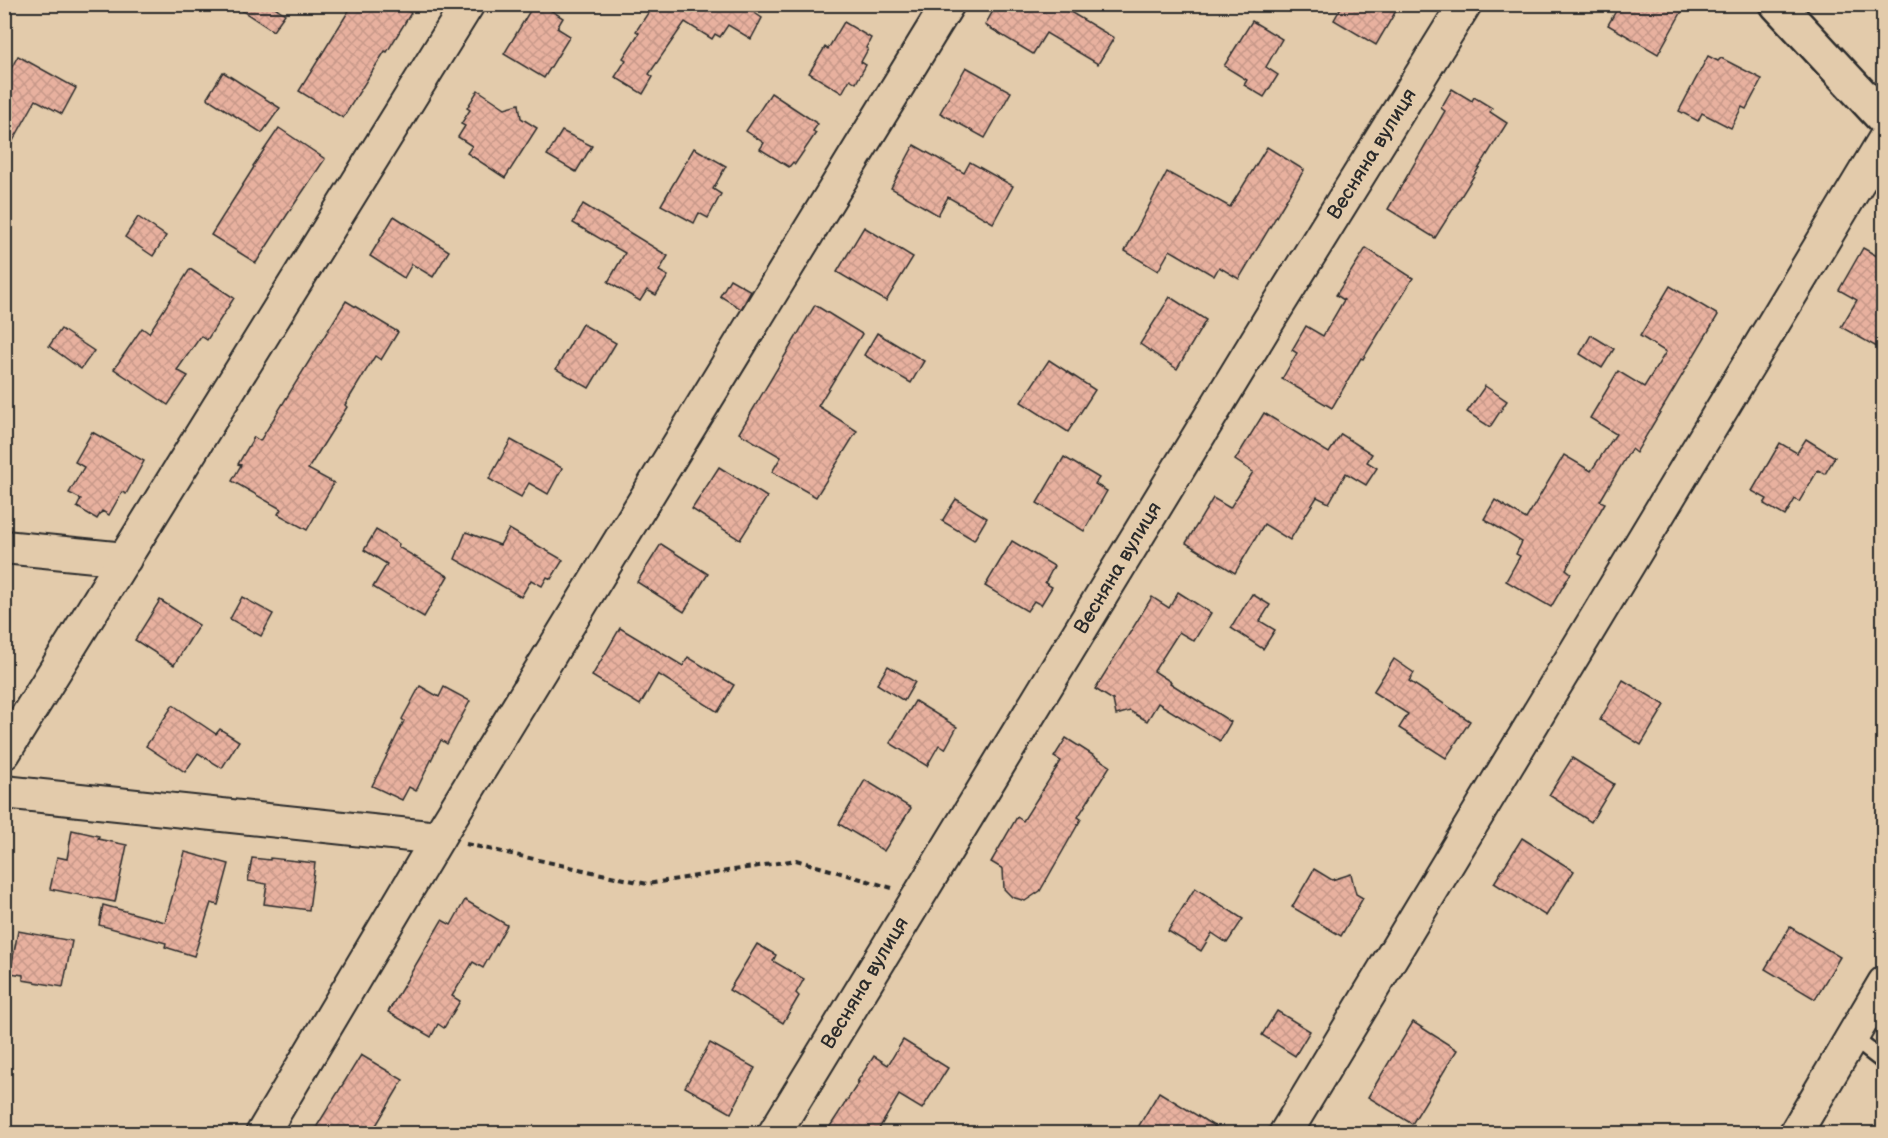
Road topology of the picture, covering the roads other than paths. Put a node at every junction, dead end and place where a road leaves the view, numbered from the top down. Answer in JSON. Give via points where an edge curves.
{"nodes":[{"id":1,"x":468,"y":4,"type":"edge"},
{"id":2,"x":948,"y":4,"type":"edge"},
{"id":3,"x":1465,"y":4,"type":"edge"},
{"id":4,"x":1777,"y":4,"type":"edge"},
{"id":5,"x":1884,"y":119,"type":"edge"},
{"id":6,"x":1884,"y":140,"type":"edge"},
{"id":7,"x":4,"y":547,"type":"edge"},
{"id":8,"x":125,"y":559,"type":"junction"},
{"id":9,"x":4,"y":753,"type":"edge"},
{"id":10,"x":4,"y":792,"type":"edge"},
{"id":11,"x":438,"y":838,"type":"junction"},
{"id":12,"x":1884,"y":983,"type":"edge"},
{"id":13,"x":1852,"y":1037,"type":"junction"},
{"id":14,"x":1884,"y":1062,"type":"edge"},
{"id":15,"x":262,"y":1134,"type":"edge"},
{"id":16,"x":774,"y":1134,"type":"edge"},
{"id":17,"x":1284,"y":1134,"type":"edge"},
{"id":18,"x":1795,"y":1134,"type":"edge"}],
"edges":[{"from":1,"to":8,"type":"street"},
{"from":2,"to":11,"type":"street"},
{"from":3,"to":16,"type":"street","name":"Весняна вулиця"},
{"from":4,"to":5,"type":"street"},
{"from":6,"to":17,"type":"street"},
{"from":7,"to":8,"type":"street"},
{"from":8,"to":9,"type":"street"},
{"from":10,"to":11,"type":"street"},
{"from":11,"to":15,"type":"street"},
{"from":12,"to":13,"type":"street"},
{"from":13,"to":14,"type":"lane"},
{"from":13,"to":18,"type":"street"}]}
